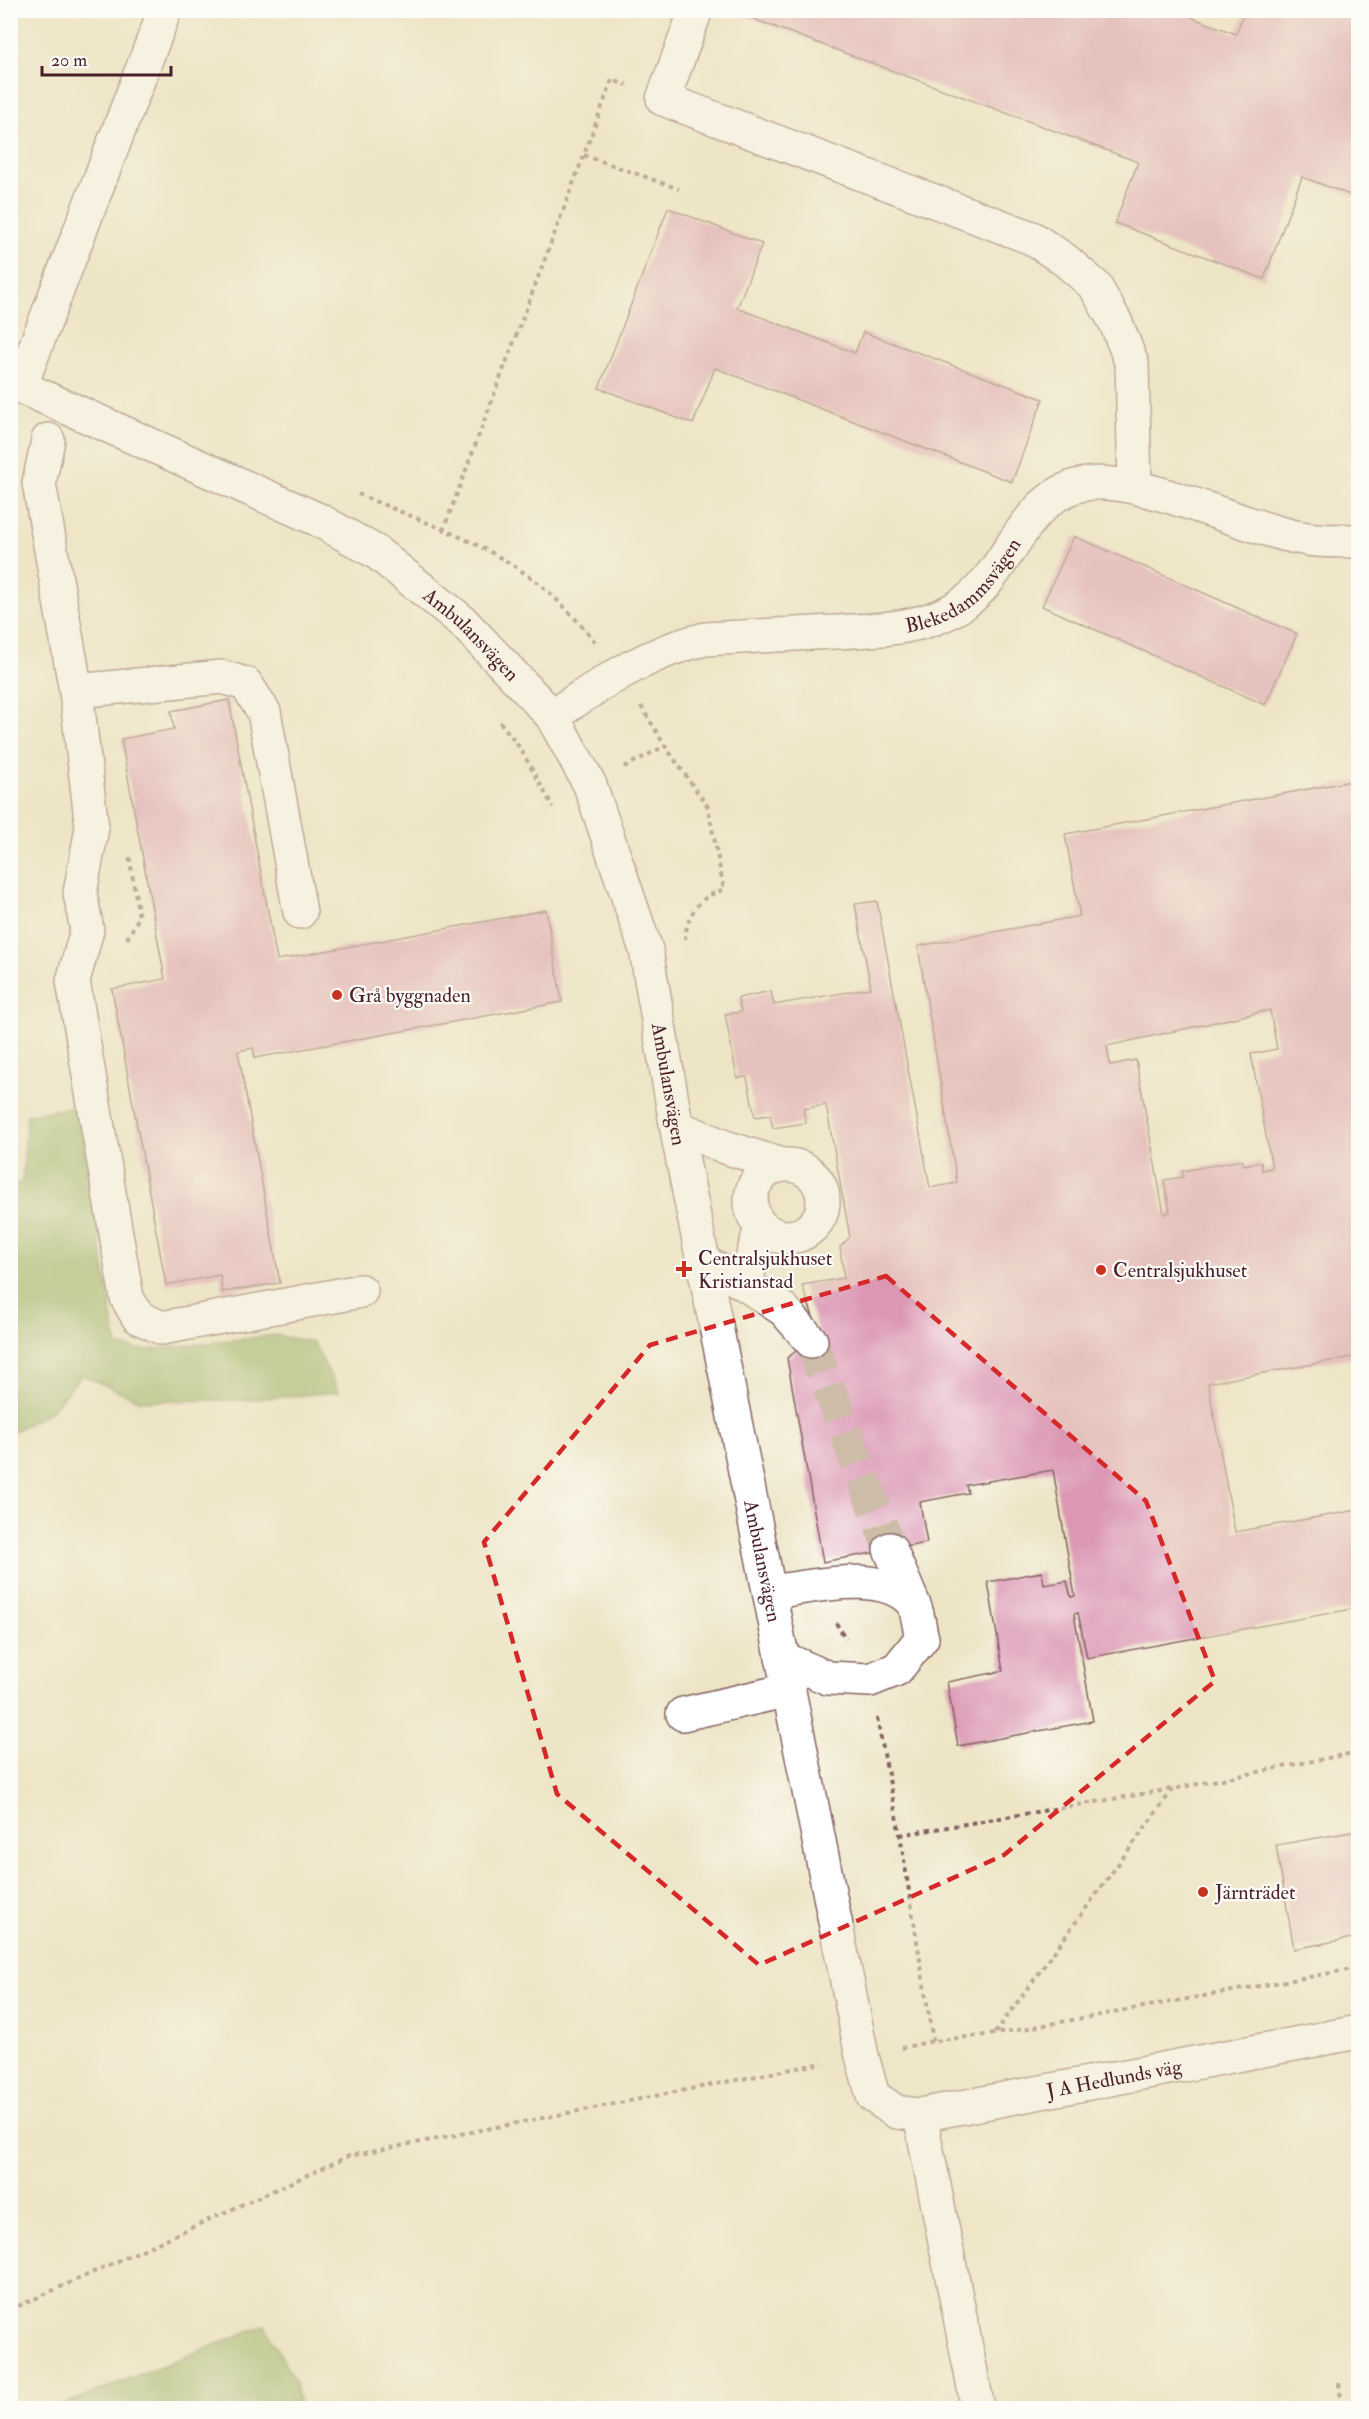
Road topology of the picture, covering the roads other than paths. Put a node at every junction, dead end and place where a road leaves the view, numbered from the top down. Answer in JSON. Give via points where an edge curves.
{"nodes":[{"id":1,"x":165,"y":10,"type":"edge"},
{"id":2,"x":696,"y":10,"type":"edge"},
{"id":3,"x":15,"y":384,"type":"edge"},
{"id":4,"x":48,"y":441,"type":"dead end"},
{"id":5,"x":1135,"y":487,"type":"junction"},
{"id":6,"x":1359,"y":541,"type":"edge"},
{"id":7,"x":76,"y":691,"type":"junction"},
{"id":8,"x":552,"y":716,"type":"junction"},
{"id":9,"x":300,"y":912,"type":"dead end"},
{"id":10,"x":677,"y":1127,"type":"junction"},
{"id":11,"x":782,"y":1165,"type":"junction"},
{"id":12,"x":761,"y":1227,"type":"junction"},
{"id":13,"x":705,"y":1263,"type":"junction"},
{"id":14,"x":745,"y":1284,"type":"junction"},
{"id":15,"x":361,"y":1291,"type":"dead end"},
{"id":16,"x":811,"y":1341,"type":"tunnel mouth"},
{"id":17,"x":890,"y":1550,"type":"tunnel mouth"},
{"id":18,"x":770,"y":1592,"type":"junction"},
{"id":19,"x":913,"y":1603,"type":"junction"},
{"id":20,"x":782,"y":1658,"type":"junction"},
{"id":21,"x":789,"y":1690,"type":"junction"},
{"id":22,"x":683,"y":1714,"type":"dead end"},
{"id":23,"x":1359,"y":2032,"type":"edge"},
{"id":24,"x":873,"y":2096,"type":"joint"},
{"id":25,"x":920,"y":2115,"type":"junction"},
{"id":26,"x":978,"y":2409,"type":"edge"}],
"edges":[{"from":1,"to":3,"type":"street"},
{"from":2,"to":5,"type":"street","via":[[663,99],[1032,238],[1095,286],[1116,323],[1132,364]]},
{"from":3,"to":8,"type":"street","name":"Ambulansvägen","via":[[319,520],[376,552],[462,621]]},
{"from":4,"to":7,"type":"street","via":[[39,483]]},
{"from":5,"to":6,"type":"street","name":"Blekedammsvägen","via":[[1308,539]]},
{"from":5,"to":8,"type":"street","name":"Blekedammsvägen","via":[[1100,482],[1056,495],[1035,513],[994,574],[967,601],[939,615],[896,628],[705,639],[675,646],[619,672]]},
{"from":7,"to":9,"type":"street","via":[[222,677],[246,684],[264,712]]},
{"from":7,"to":15,"type":"street","via":[[92,828],[80,893],[87,930],[73,981],[128,1298],[138,1317],[162,1328]]},
{"from":8,"to":10,"type":"street","name":"Ambulansvägen","via":[[590,785],[646,950]]},
{"from":10,"to":11,"type":"street"},
{"from":10,"to":13,"type":"street","name":"Ambulansvägen"},
{"from":11,"to":12,"type":"street","via":[[770,1169],[753,1187],[750,1199]]},
{"from":11,"to":12,"type":"street","via":[[802,1168],[814,1177],[821,1188],[820,1217],[802,1234],[785,1237]]},
{"from":12,"to":14,"type":"street"},
{"from":13,"to":14,"type":"street"},
{"from":13,"to":18,"type":"street","name":"Ambulansvägen"},
{"from":14,"to":16,"type":"street","via":[[784,1310]]},
{"from":17,"to":19,"type":"street"},
{"from":18,"to":19,"type":"street","via":[[865,1580],[889,1586]]},
{"from":18,"to":20,"type":"street","name":"Ambulansvägen"},
{"from":19,"to":20,"type":"street","via":[[922,1638],[897,1669],[870,1680],[828,1677]]},
{"from":20,"to":21,"type":"street","name":"Ambulansvägen"},
{"from":21,"to":22,"type":"street"},
{"from":21,"to":24,"type":"street","name":"Ambulansvägen"},
{"from":23,"to":25,"type":"street","name":"J A Hedlunds väg"},
{"from":24,"to":25,"type":"street","name":"J A Hedlunds väg","via":[[896,2112]]},
{"from":25,"to":26,"type":"street"}]}
